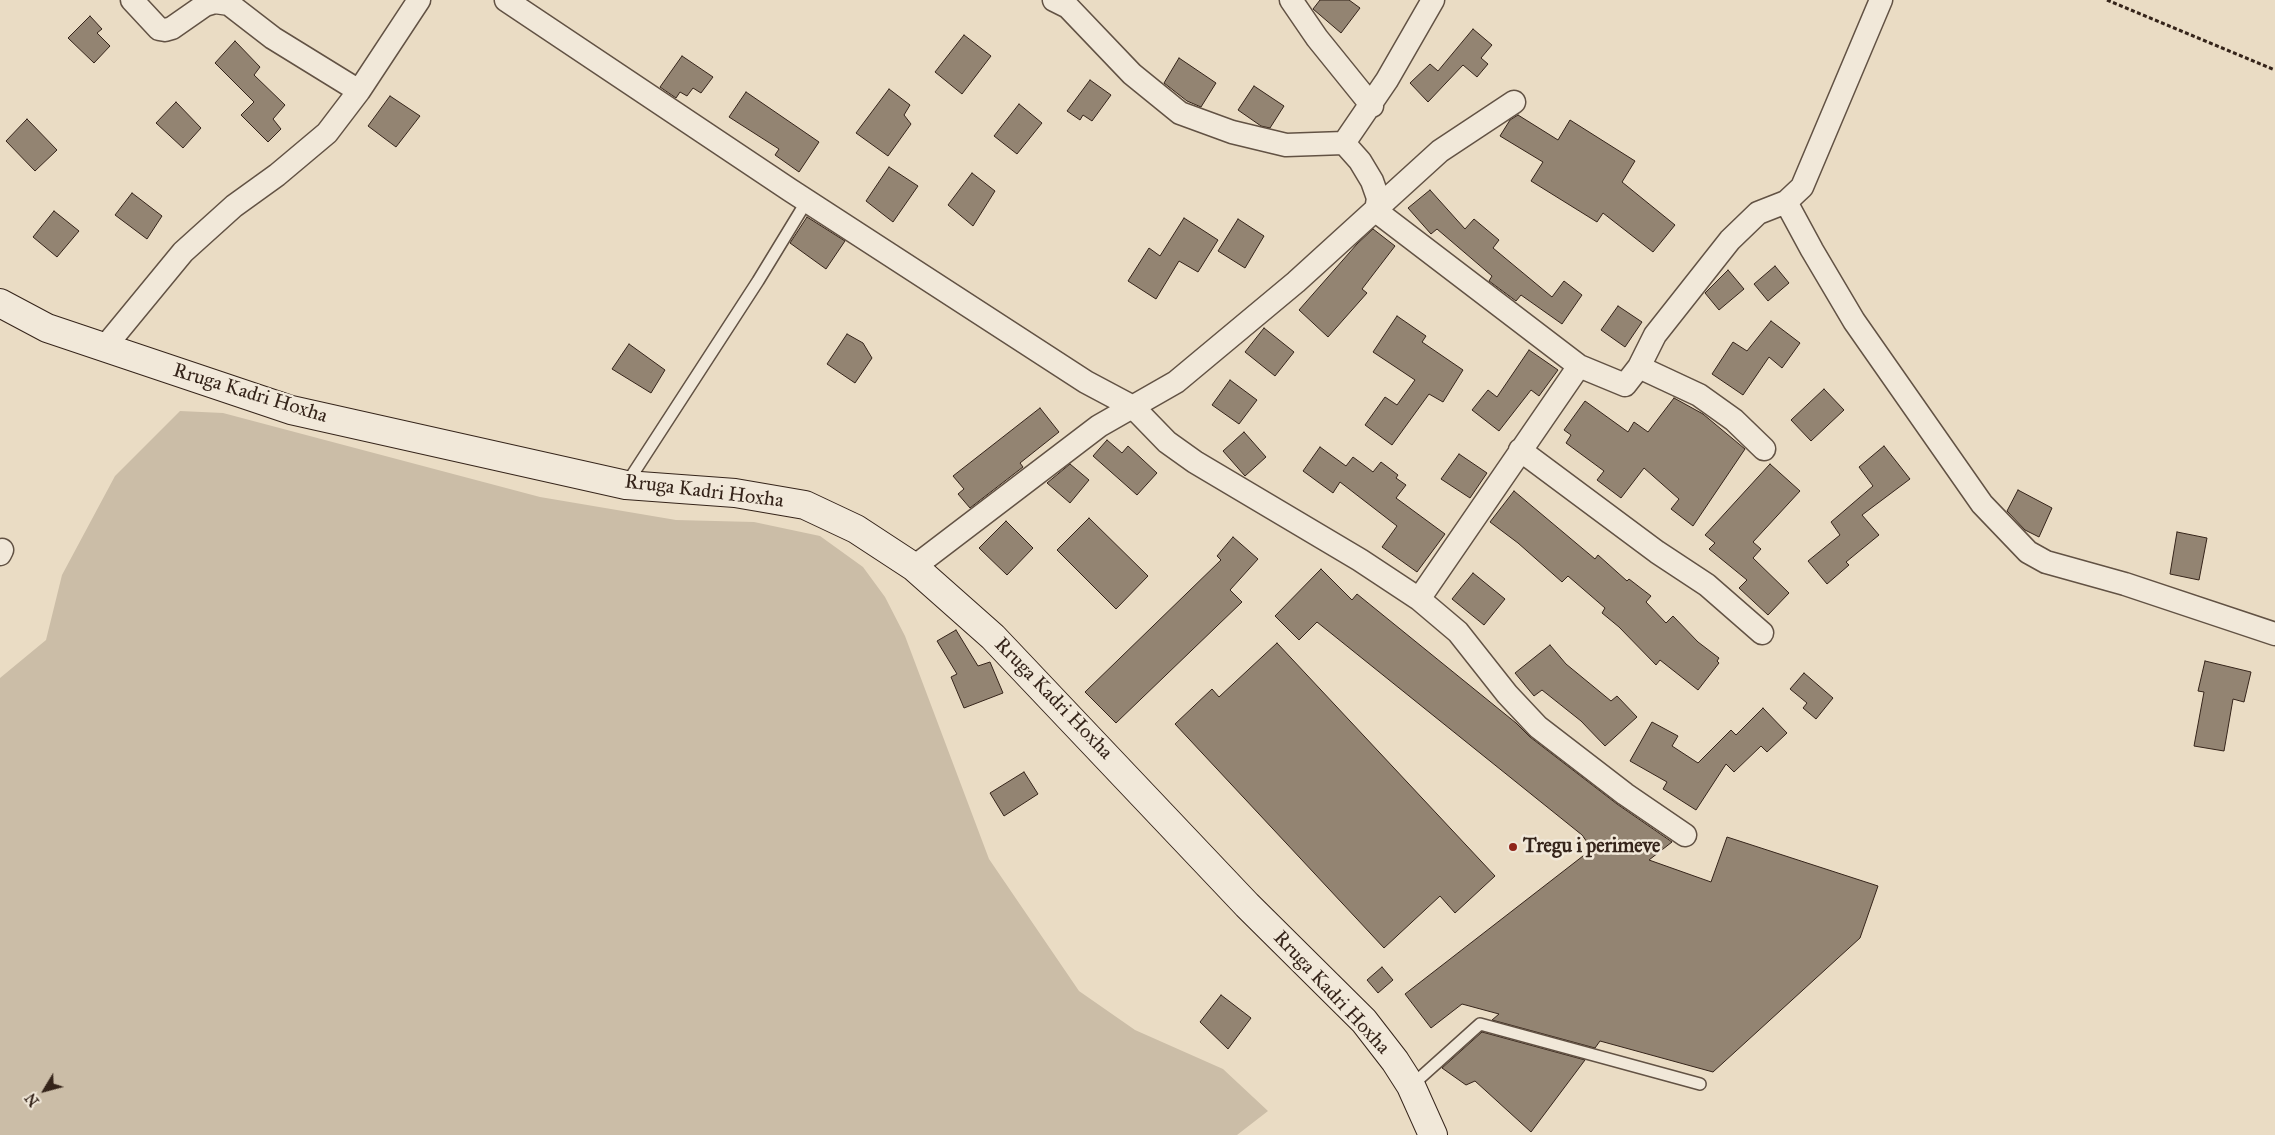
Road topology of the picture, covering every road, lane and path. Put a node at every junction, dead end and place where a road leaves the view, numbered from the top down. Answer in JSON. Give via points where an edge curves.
{"nodes":[{"id":1,"x":132,"y":0,"type":"edge"},
{"id":2,"x":419,"y":0,"type":"edge"},
{"id":3,"x":506,"y":0,"type":"edge"},
{"id":4,"x":1054,"y":0,"type":"edge"},
{"id":5,"x":1291,"y":0,"type":"edge"},
{"id":6,"x":1433,"y":0,"type":"edge"},
{"id":7,"x":1881,"y":0,"type":"edge"},
{"id":8,"x":2108,"y":0,"type":"edge"},
{"id":9,"x":2275,"y":70,"type":"edge"},
{"id":10,"x":359,"y":91,"type":"junction"},
{"id":11,"x":1514,"y":102,"type":"dead end"},
{"id":12,"x":1372,"y":106,"type":"junction"},
{"id":13,"x":1344,"y":143,"type":"junction"},
{"id":14,"x":808,"y":199,"type":"junction"},
{"id":15,"x":1786,"y":202,"type":"junction"},
{"id":16,"x":1376,"y":211,"type":"junction"},
{"id":17,"x":0,"y":303,"type":"edge"},
{"id":18,"x":104,"y":348,"type":"junction"},
{"id":19,"x":1579,"y":366,"type":"junction"},
{"id":20,"x":1639,"y":367,"type":"junction"},
{"id":21,"x":1134,"y":407,"type":"junction"},
{"id":22,"x":1764,"y":449,"type":"dead end"},
{"id":23,"x":1520,"y":450,"type":"junction"},
{"id":24,"x":626,"y":485,"type":"junction"},
{"id":25,"x":914,"y":567,"type":"junction"},
{"id":26,"x":1419,"y":599,"type":"junction"},
{"id":27,"x":1762,"y":633,"type":"dead end"},
{"id":28,"x":2275,"y":634,"type":"edge"},
{"id":29,"x":1685,"y":835,"type":"dead end"},
{"id":30,"x":1700,"y":1084,"type":"dead end"},
{"id":31,"x":1411,"y":1086,"type":"junction"},
{"id":32,"x":1433,"y":1135,"type":"edge"}],
"edges":[{"from":1,"to":10,"type":"street","via":[[159,29],[165,30],[205,5],[216,2],[229,4],[273,38]]},
{"from":2,"to":10,"type":"street"},
{"from":3,"to":14,"type":"street"},
{"from":4,"to":13,"type":"street","via":[[1068,8],[1132,74],[1180,113],[1232,132],[1286,145]]},
{"from":5,"to":12,"type":"street"},
{"from":6,"to":12,"type":"street"},
{"from":7,"to":15,"type":"street","via":[[1802,187]]},
{"from":8,"to":9,"type":"path"},
{"from":10,"to":18,"type":"street","via":[[327,132],[234,206],[183,252]]},
{"from":11,"to":16,"type":"street","via":[[1440,152]]},
{"from":12,"to":13,"type":"street"},
{"from":13,"to":16,"type":"street","via":[[1372,181],[1378,198]]},
{"from":14,"to":21,"type":"street","via":[[1086,382]]},
{"from":14,"to":24,"type":"lane"},
{"from":15,"to":20,"type":"street","via":[[1758,213],[1730,240],[1655,336]]},
{"from":15,"to":28,"type":"street","via":[[1860,329],[1982,504],[2028,552],[2046,562],[2125,584]]},
{"from":16,"to":19,"type":"street"},
{"from":16,"to":21,"type":"street","via":[[1176,382]]},
{"from":17,"to":18,"type":"main road","name":"Rruga Kadri Hoxha","via":[[47,328]]},
{"from":18,"to":24,"type":"main road","name":"Rruga Kadri Hoxha","via":[[290,410]]},
{"from":19,"to":20,"type":"street","via":[[1625,385]]},
{"from":19,"to":23,"type":"street"},
{"from":20,"to":22,"type":"street","via":[[1699,395],[1734,420]]},
{"from":21,"to":25,"type":"street","via":[[1099,426]]},
{"from":21,"to":26,"type":"street","via":[[1167,442],[1195,462],[1352,555]]},
{"from":23,"to":26,"type":"street"},
{"from":23,"to":27,"type":"street","via":[[1707,585]]},
{"from":24,"to":25,"type":"main road","name":"Rruga Kadri Hoxha","via":[[735,492],[805,505],[856,529]]},
{"from":25,"to":31,"type":"main road","name":"Rruga Kadri Hoxha","via":[[1023,667],[1247,905],[1364,1021]]},
{"from":26,"to":29,"type":"street","via":[[1458,632],[1538,727]]},
{"from":30,"to":31,"type":"lane","via":[[1480,1024]]},
{"from":31,"to":32,"type":"main road","name":"Rruga Kadri Hoxha"}]}
